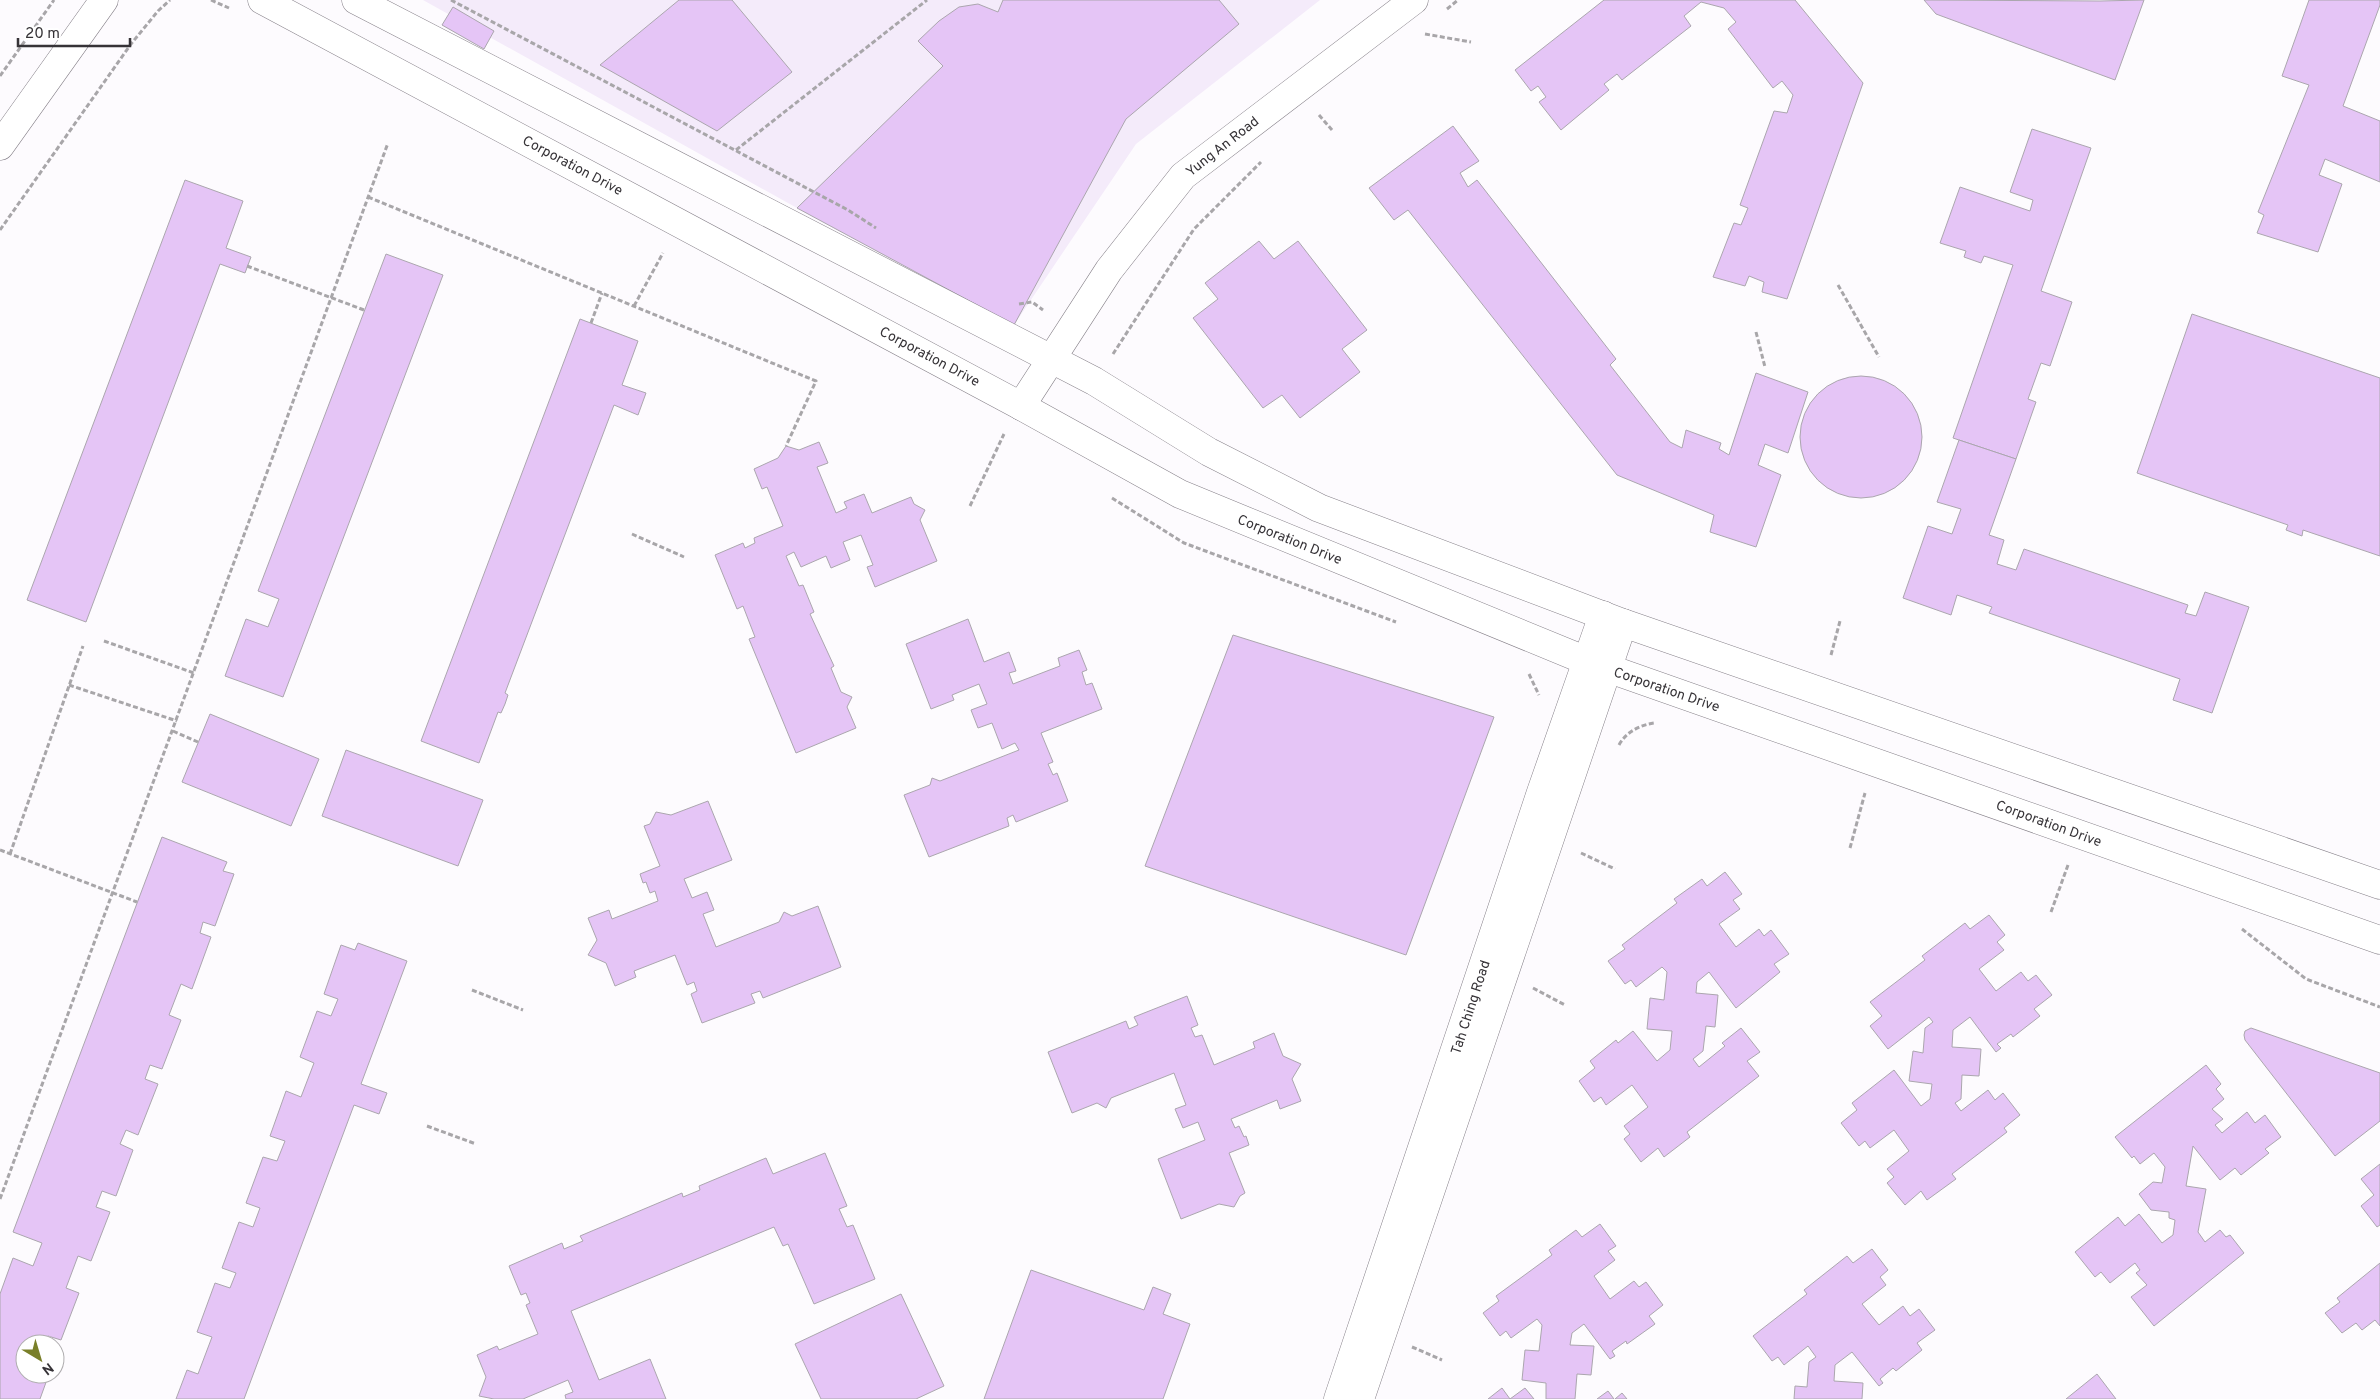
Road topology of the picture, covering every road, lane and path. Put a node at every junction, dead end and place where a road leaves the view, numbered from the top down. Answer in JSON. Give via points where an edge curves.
{"nodes":[{"id":1,"x":54,"y":0,"type":"edge"},
{"id":2,"x":104,"y":0,"type":"edge"},
{"id":3,"x":170,"y":0,"type":"edge"},
{"id":4,"x":262,"y":0,"type":"edge"},
{"id":5,"x":356,"y":0,"type":"edge"},
{"id":6,"x":451,"y":0,"type":"edge"},
{"id":7,"x":927,"y":0,"type":"edge"},
{"id":8,"x":1412,"y":0,"type":"edge"},
{"id":9,"x":1417,"y":33,"type":"dead end"},
{"id":10,"x":1471,"y":42,"type":"dead end"},
{"id":11,"x":0,"y":76,"type":"edge"},
{"id":12,"x":1317,"y":112,"type":"dead end"},
{"id":13,"x":1332,"y":130,"type":"dead end"},
{"id":14,"x":388,"y":143,"type":"dead end"},
{"id":15,"x":0,"y":146,"type":"edge"},
{"id":16,"x":736,"y":150,"type":"junction"},
{"id":17,"x":368,"y":197,"type":"junction"},
{"id":18,"x":679,"y":221,"type":"junction"},
{"id":19,"x":1194,"y":229,"type":"dead end"},
{"id":20,"x":0,"y":230,"type":"edge"},
{"id":21,"x":882,"y":231,"type":"dead end"},
{"id":22,"x":248,"y":266,"type":"dead end"},
{"id":23,"x":1838,"y":285,"type":"dead end"},
{"id":24,"x":602,"y":293,"type":"junction"},
{"id":25,"x":332,"y":297,"type":"junction"},
{"id":26,"x":1032,"y":302,"type":"dead end"},
{"id":27,"x":1016,"y":304,"type":"dead end"},
{"id":28,"x":634,"y":306,"type":"junction"},
{"id":29,"x":364,"y":310,"type":"dead end"},
{"id":30,"x":591,"y":322,"type":"dead end"},
{"id":31,"x":1756,"y":332,"type":"dead end"},
{"id":32,"x":1879,"y":357,"type":"dead end"},
{"id":33,"x":1050,"y":359,"type":"junction"},
{"id":34,"x":1110,"y":359,"type":"dead end"},
{"id":35,"x":1765,"y":367,"type":"dead end"},
{"id":36,"x":1021,"y":406,"type":"junction"},
{"id":37,"x":1006,"y":429,"type":"dead end"},
{"id":38,"x":786,"y":446,"type":"dead end"},
{"id":39,"x":970,"y":506,"type":"dead end"},
{"id":40,"x":632,"y":534,"type":"dead end"},
{"id":41,"x":684,"y":557,"type":"dead end"},
{"id":42,"x":1613,"y":619,"type":"junction"},
{"id":43,"x":1840,"y":621,"type":"dead end"},
{"id":44,"x":104,"y":641,"type":"dead end"},
{"id":45,"x":83,"y":646,"type":"dead end"},
{"id":46,"x":1832,"y":655,"type":"dead end"},
{"id":47,"x":1596,"y":664,"type":"junction"},
{"id":48,"x":1524,"y":668,"type":"dead end"},
{"id":49,"x":194,"y":673,"type":"junction"},
{"id":50,"x":70,"y":685,"type":"junction"},
{"id":51,"x":1542,"y":702,"type":"dead end"},
{"id":52,"x":177,"y":721,"type":"junction"},
{"id":53,"x":1659,"y":724,"type":"dead end"},
{"id":54,"x":173,"y":732,"type":"junction"},
{"id":55,"x":198,"y":742,"type":"dead end"},
{"id":56,"x":1615,"y":753,"type":"dead end"},
{"id":57,"x":1866,"y":790,"type":"dead end"},
{"id":58,"x":1850,"y":848,"type":"dead end"},
{"id":59,"x":0,"y":850,"type":"edge"},
{"id":60,"x":1577,"y":851,"type":"dead end"},
{"id":61,"x":10,"y":854,"type":"junction"},
{"id":62,"x":1615,"y":869,"type":"dead end"},
{"id":63,"x":2065,"y":873,"type":"dead end"},
{"id":64,"x":2380,"y":885,"type":"edge"},
{"id":65,"x":114,"y":893,"type":"junction"},
{"id":66,"x":137,"y":902,"type":"dead end"},
{"id":67,"x":2051,"y":912,"type":"dead end"},
{"id":68,"x":2240,"y":927,"type":"dead end"},
{"id":69,"x":2380,"y":940,"type":"edge"},
{"id":70,"x":1530,"y":987,"type":"dead end"},
{"id":71,"x":472,"y":990,"type":"dead end"},
{"id":72,"x":1566,"y":1005,"type":"dead end"},
{"id":73,"x":2380,"y":1007,"type":"edge"},
{"id":74,"x":523,"y":1010,"type":"dead end"},
{"id":75,"x":427,"y":1126,"type":"dead end"},
{"id":76,"x":476,"y":1144,"type":"dead end"},
{"id":77,"x":0,"y":1199,"type":"edge"},
{"id":78,"x":1428,"y":1354,"type":"dead end"},
{"id":79,"x":1442,"y":1360,"type":"dead end"},
{"id":80,"x":1338,"y":1399,"type":"edge"},
{"id":81,"x":1360,"y":1399,"type":"edge"}],
"edges":[{"from":1,"to":11,"type":"path"},
{"from":2,"to":15,"type":"street"},
{"from":3,"to":20,"type":"path","via":[[131,44]]},
{"from":4,"to":18,"type":"street","name":"Corporation Drive"},
{"from":5,"to":33,"type":"street"},
{"from":6,"to":16,"type":"path"},
{"from":7,"to":16,"type":"path"},
{"from":8,"to":33,"type":"street","name":"Yung An Road","via":[[1183,176],[1109,270]]},
{"from":9,"to":10,"type":"path"},
{"from":12,"to":13,"type":"path"},
{"from":14,"to":17,"type":"path"},
{"from":16,"to":21,"type":"path"},
{"from":17,"to":24,"type":"path"},
{"from":17,"to":25,"type":"path"},
{"from":18,"to":28,"type":"path"},
{"from":18,"to":36,"type":"street","name":"Corporation Drive"},
{"from":19,"to":34,"type":"path"},
{"from":22,"to":25,"type":"path"},
{"from":23,"to":32,"type":"path"},
{"from":24,"to":28,"type":"path"},
{"from":24,"to":30,"type":"path"},
{"from":25,"to":29,"type":"path"},
{"from":25,"to":49,"type":"path"},
{"from":26,"to":27,"type":"path"},
{"from":28,"to":38,"type":"path","via":[[816,381]]},
{"from":31,"to":35,"type":"path"},
{"from":33,"to":36,"type":"street","name":"Yung An Road"},
{"from":33,"to":42,"type":"street","via":[[1094,381],[1209,452],[1320,508]]},
{"from":36,"to":47,"type":"street","name":"Corporation Drive","via":[[1180,494]]},
{"from":37,"to":39,"type":"path"},
{"from":40,"to":41,"type":"path"},
{"from":42,"to":47,"type":"street","name":"Tah Ching Road"},
{"from":42,"to":64,"type":"street"},
{"from":43,"to":46,"type":"path"},
{"from":44,"to":49,"type":"path"},
{"from":45,"to":50,"type":"path"},
{"from":47,"to":69,"type":"street","name":"Corporation Drive"},
{"from":47,"to":80,"type":"street","name":"Tah Ching Road"},
{"from":47,"to":81,"type":"street","name":"Tah Ching Road","via":[[1520,931]]},
{"from":48,"to":51,"type":"path"},
{"from":49,"to":52,"type":"path"},
{"from":50,"to":52,"type":"path"},
{"from":50,"to":61,"type":"path"},
{"from":52,"to":54,"type":"path"},
{"from":53,"to":56,"type":"path","via":[[1653,722],[1636,727],[1623,739]]},
{"from":54,"to":55,"type":"path"},
{"from":54,"to":65,"type":"path"},
{"from":57,"to":58,"type":"path"},
{"from":59,"to":61,"type":"path"},
{"from":60,"to":62,"type":"path"},
{"from":61,"to":65,"type":"path"},
{"from":63,"to":67,"type":"path"},
{"from":65,"to":66,"type":"path"},
{"from":65,"to":77,"type":"path"},
{"from":68,"to":73,"type":"path","via":[[2306,979]]},
{"from":70,"to":72,"type":"path"},
{"from":71,"to":74,"type":"path"},
{"from":75,"to":76,"type":"path"},
{"from":78,"to":79,"type":"path"}]}
